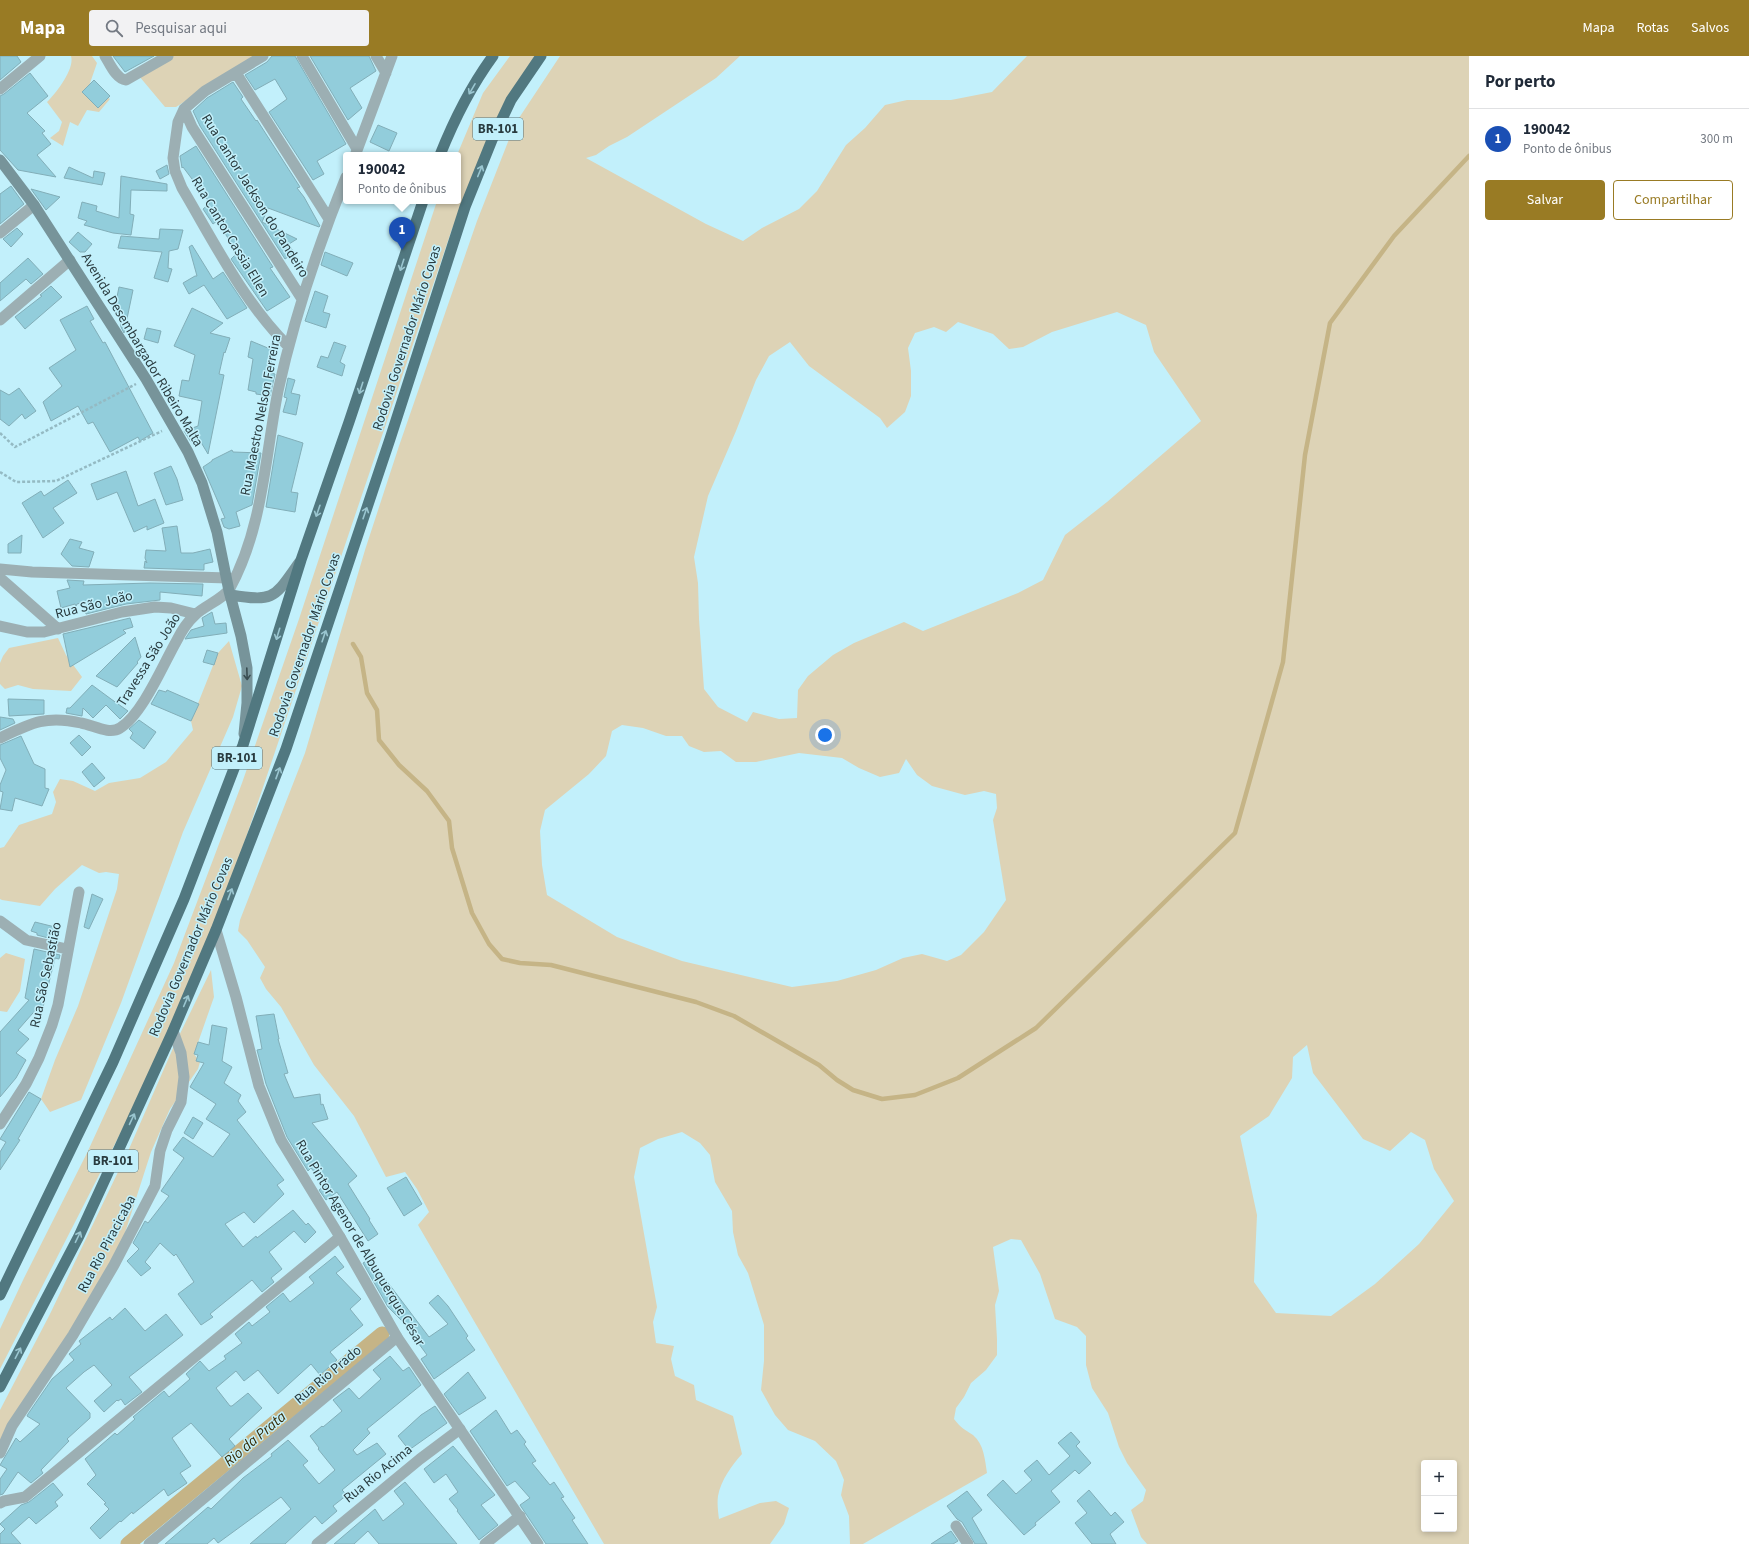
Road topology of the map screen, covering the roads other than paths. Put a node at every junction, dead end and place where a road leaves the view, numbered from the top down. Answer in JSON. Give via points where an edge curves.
{"nodes":[{"id":1,"x":40,"y":56,"type":"edge"},
{"id":2,"x":105,"y":56,"type":"edge"},
{"id":3,"x":168,"y":56,"type":"edge"},
{"id":4,"x":263,"y":56,"type":"edge"},
{"id":5,"x":302,"y":56,"type":"edge"},
{"id":6,"x":376,"y":56,"type":"edge"},
{"id":7,"x":392,"y":56,"type":"edge"},
{"id":8,"x":493,"y":56,"type":"edge"},
{"id":9,"x":541,"y":56,"type":"edge"},
{"id":10,"x":236,"y":73,"type":"junction"},
{"id":11,"x":386,"y":73,"type":"junction"},
{"id":12,"x":0,"y":89,"type":"edge"},
{"id":13,"x":184,"y":109,"type":"junction"},
{"id":14,"x":356,"y":152,"type":"edge"},
{"id":15,"x":441,"y":152,"type":"edge"},
{"id":16,"x":0,"y":160,"type":"edge"},
{"id":17,"x":343,"y":184,"type":"edge"},
{"id":18,"x":422,"y":204,"type":"edge"},
{"id":19,"x":34,"y":205,"type":"junction"},
{"id":20,"x":329,"y":219,"type":"junction"},
{"id":21,"x":0,"y":232,"type":"edge"},
{"id":22,"x":70,"y":260,"type":"junction"},
{"id":23,"x":302,"y":299,"type":"junction"},
{"id":24,"x":0,"y":320,"type":"edge"},
{"id":25,"x":288,"y":346,"type":"junction"},
{"id":26,"x":301,"y":560,"type":"junction"},
{"id":27,"x":0,"y":569,"type":"edge"},
{"id":28,"x":0,"y":578,"type":"edge"},
{"id":29,"x":228,"y":578,"type":"junction"},
{"id":30,"x":230,"y":593,"type":"junction"},
{"id":31,"x":195,"y":614,"type":"junction"},
{"id":32,"x":0,"y":626,"type":"edge"},
{"id":33,"x":58,"y":629,"type":"junction"},
{"id":34,"x":0,"y":738,"type":"edge"},
{"id":35,"x":243,"y":744,"type":"junction"},
{"id":36,"x":79,"y":892,"type":"dead end"},
{"id":37,"x":0,"y":921,"type":"edge"},
{"id":38,"x":216,"y":930,"type":"junction"},
{"id":39,"x":67,"y":949,"type":"junction"},
{"id":40,"x":173,"y":1031,"type":"junction"},
{"id":41,"x":0,"y":1124,"type":"edge"},
{"id":42,"x":340,"y":1237,"type":"junction"},
{"id":43,"x":0,"y":1295,"type":"edge"},
{"id":44,"x":397,"y":1337,"type":"junction"},
{"id":45,"x":0,"y":1387,"type":"edge"},
{"id":46,"x":460,"y":1429,"type":"junction"},
{"id":47,"x":0,"y":1453,"type":"edge"},
{"id":48,"x":0,"y":1503,"type":"edge"},
{"id":49,"x":520,"y":1516,"type":"junction"},
{"id":50,"x":956,"y":1526,"type":"dead end"},
{"id":51,"x":150,"y":1544,"type":"edge"},
{"id":52,"x":317,"y":1544,"type":"edge"},
{"id":53,"x":485,"y":1544,"type":"edge"},
{"id":54,"x":538,"y":1544,"type":"edge"},
{"id":55,"x":968,"y":1544,"type":"edge"}],
"edges":[{"from":1,"to":12,"type":"street"},
{"from":2,"to":3,"type":"street","via":[[121,78],[129,79]]},
{"from":4,"to":10,"type":"street","name":"Rua Cantor Cassia Ellen"},
{"from":5,"to":14,"type":"street"},
{"from":6,"to":11,"type":"street"},
{"from":7,"to":11,"type":"street"},
{"from":8,"to":15,"type":"highway","number":"BR-101","one_way":true,"via":[[449,132]]},
{"from":38,"to":9,"type":"highway","name":"Rodovia Governador Mário Covas","number":"BR-101","one_way":true,"via":[[284,755],[465,207],[511,100]]},
{"from":10,"to":13,"type":"street","name":"Rua Cantor Cassia Ellen","via":[[201,94]]},
{"from":10,"to":20,"type":"street"},
{"from":11,"to":14,"type":"street"},
{"from":13,"to":23,"type":"street","name":"Rua Cantor Jackson do Pandeiro","via":[[192,127]]},
{"from":13,"to":25,"type":"street","name":"Rua Cantor Cassia Ellen","via":[[178,122],[173,158],[182,188],[245,293],[269,326]]},
{"from":16,"to":19,"type":"main road","name":"Avenida Desembargador Ribeiro Malta"},
{"from":17,"to":20,"type":"street","name":"Rua Maestro Nelson Ferreira"},
{"from":18,"to":26,"type":"highway","name":"Rodovia Governador Mário Covas","number":"BR-101","one_way":true},
{"from":19,"to":21,"type":"street"},
{"from":19,"to":22,"type":"main road","name":"Avenida Desembargador Ribeiro Malta"},
{"from":20,"to":23,"type":"street","name":"Rua Maestro Nelson Ferreira"},
{"from":22,"to":24,"type":"street"},
{"from":22,"to":29,"type":"main road","name":"Avenida Desembargador Ribeiro Malta","via":[[146,379],[202,483]]},
{"from":23,"to":25,"type":"street","name":"Rua Maestro Nelson Ferreira"},
{"from":25,"to":30,"type":"street","name":"Rua Maestro Nelson Ferreira","via":[[272,420],[255,521]]},
{"from":26,"to":30,"type":"main road","via":[[281,588],[270,597],[255,598]]},
{"from":26,"to":35,"type":"highway","name":"Rodovia Governador Mário Covas","number":"BR-101","one_way":true},
{"from":27,"to":29,"type":"street"},
{"from":28,"to":33,"type":"street"},
{"from":29,"to":30,"type":"main road","name":"Avenida Desembargador Ribeiro Malta"},
{"from":30,"to":31,"type":"street","name":"Travessa São João"},
{"from":30,"to":35,"type":"main road","name":"Avenida Desembargador Ribeiro Malta","one_way":true,"via":[[242,636],[247,668]]},
{"from":31,"to":33,"type":"street","name":"Rua São João","via":[[171,608],[138,608]]},
{"from":31,"to":34,"type":"street","name":"Travessa São João","via":[[176,641],[141,704],[129,721],[120,728],[109,730],[66,720],[48,720],[30,724]]},
{"from":32,"to":33,"type":"street","name":"Rua São João","via":[[34,633]]},
{"from":35,"to":43,"type":"highway","name":"Rodovia Governador Mário Covas","number":"BR-101","via":[[184,899],[116,1055]]},
{"from":36,"to":39,"type":"street","name":"Rua São Sebastião"},
{"from":37,"to":39,"type":"street","via":[[26,940]]},
{"from":40,"to":38,"type":"highway","name":"Rodovia Governador Mário Covas","number":"BR-101","one_way":true},
{"from":38,"to":42,"type":"street","name":"Rua Pintor Agenor de Albuquerque César","via":[[259,1086],[274,1125]]},
{"from":39,"to":41,"type":"street","name":"Rua São Sebastião","via":[[58,1006],[47,1040],[26,1084]]},
{"from":45,"to":40,"type":"highway","name":"Rodovia Governador Mário Covas","number":"BR-101","one_way":true,"via":[[79,1236]]},
{"from":40,"to":47,"type":"street","name":"Rua Rio Piracicaba","via":[[181,1053],[184,1077],[181,1102],[160,1151],[155,1186],[73,1336],[12,1426]]},
{"from":42,"to":44,"type":"street","name":"Rua Pintor Agenor de Albuquerque César"},
{"from":42,"to":48,"type":"street","via":[[25,1497]]},
{"from":44,"to":46,"type":"street","name":"Rua Pintor Agenor de Albuquerque César"},
{"from":44,"to":51,"type":"street","name":"Rua Rio Prado"},
{"from":46,"to":49,"type":"street","name":"Rua Pintor Agenor de Albuquerque César"},
{"from":46,"to":52,"type":"street","name":"Rua Rio Acima"},
{"from":49,"to":53,"type":"street"},
{"from":49,"to":54,"type":"street","name":"Rua Pintor Agenor de Albuquerque César"},
{"from":50,"to":55,"type":"street"}]}
